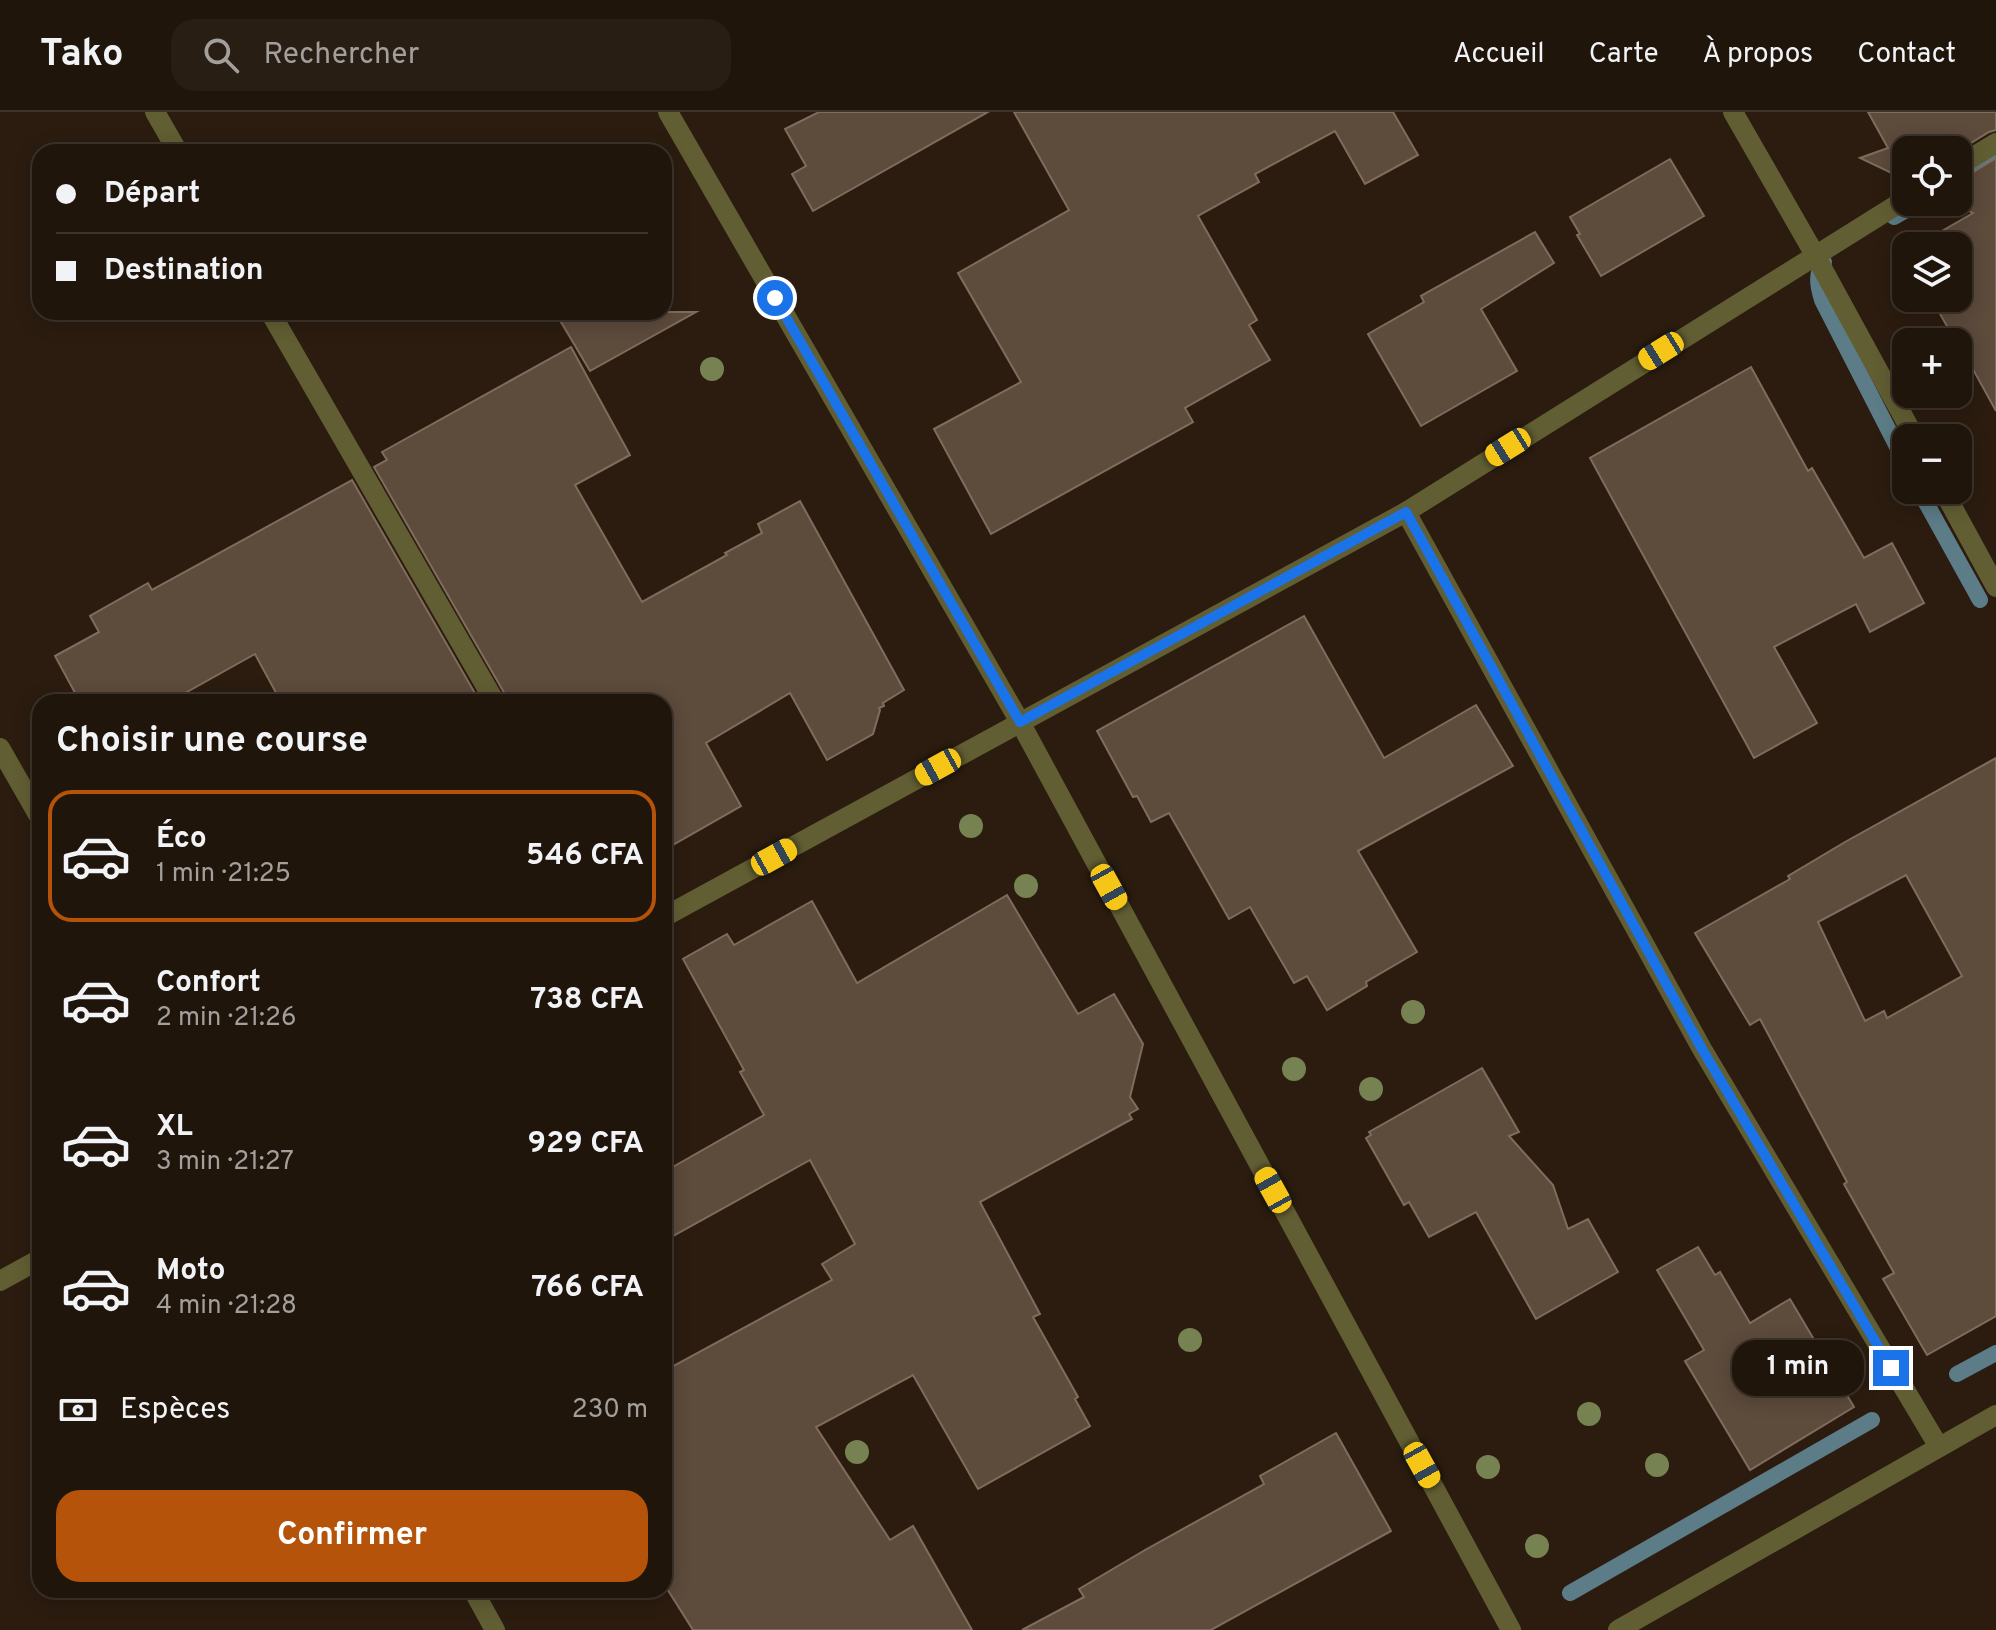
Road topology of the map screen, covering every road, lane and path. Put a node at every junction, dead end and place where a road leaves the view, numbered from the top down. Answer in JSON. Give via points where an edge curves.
{"nodes":[{"id":1,"x":155,"y":112,"type":"edge"},
{"id":2,"x":668,"y":112,"type":"edge"},
{"id":3,"x":1733,"y":112,"type":"edge"},
{"id":4,"x":1996,"y":143,"type":"edge"},
{"id":5,"x":173,"y":144,"type":"edge"},
{"id":6,"x":1972,"y":158,"type":"edge"},
{"id":7,"x":1892,"y":208,"type":"edge"},
{"id":8,"x":1815,"y":255,"type":"junction"},
{"id":9,"x":275,"y":320,"type":"edge"},
{"id":10,"x":1907,"y":424,"type":"edge"},
{"id":11,"x":1951,"y":504,"type":"edge"},
{"id":12,"x":1406,"y":512,"type":"junction"},
{"id":13,"x":1996,"y":587,"type":"edge"},
{"id":14,"x":490,"y":694,"type":"edge"},
{"id":15,"x":1020,"y":722,"type":"junction"},
{"id":16,"x":0,"y":748,"type":"edge"},
{"id":17,"x":32,"y":804,"type":"edge"},
{"id":18,"x":672,"y":913,"type":"edge"},
{"id":19,"x":32,"y":1263,"type":"edge"},
{"id":20,"x":0,"y":1281,"type":"edge"},
{"id":21,"x":1996,"y":1415,"type":"edge"},
{"id":22,"x":1939,"y":1447,"type":"junction"},
{"id":23,"x":477,"y":1598,"type":"edge"},
{"id":24,"x":495,"y":1630,"type":"edge"},
{"id":25,"x":1511,"y":1630,"type":"edge"},
{"id":26,"x":1618,"y":1630,"type":"edge"}],
"edges":[{"from":1,"to":5,"type":"street"},
{"from":2,"to":15,"type":"street"},
{"from":3,"to":8,"type":"street"},
{"from":4,"to":6,"type":"street"},
{"from":7,"to":8,"type":"street"},
{"from":8,"to":10,"type":"street"},
{"from":8,"to":12,"type":"street"},
{"from":9,"to":14,"type":"street"},
{"from":11,"to":13,"type":"street"},
{"from":12,"to":15,"type":"street"},
{"from":12,"to":22,"type":"street","via":[[1702,1049]]},
{"from":15,"to":18,"type":"street"},
{"from":15,"to":25,"type":"street"},
{"from":16,"to":17,"type":"street"},
{"from":19,"to":20,"type":"street"},
{"from":21,"to":22,"type":"street"},
{"from":22,"to":26,"type":"street"},
{"from":23,"to":24,"type":"street"}]}
